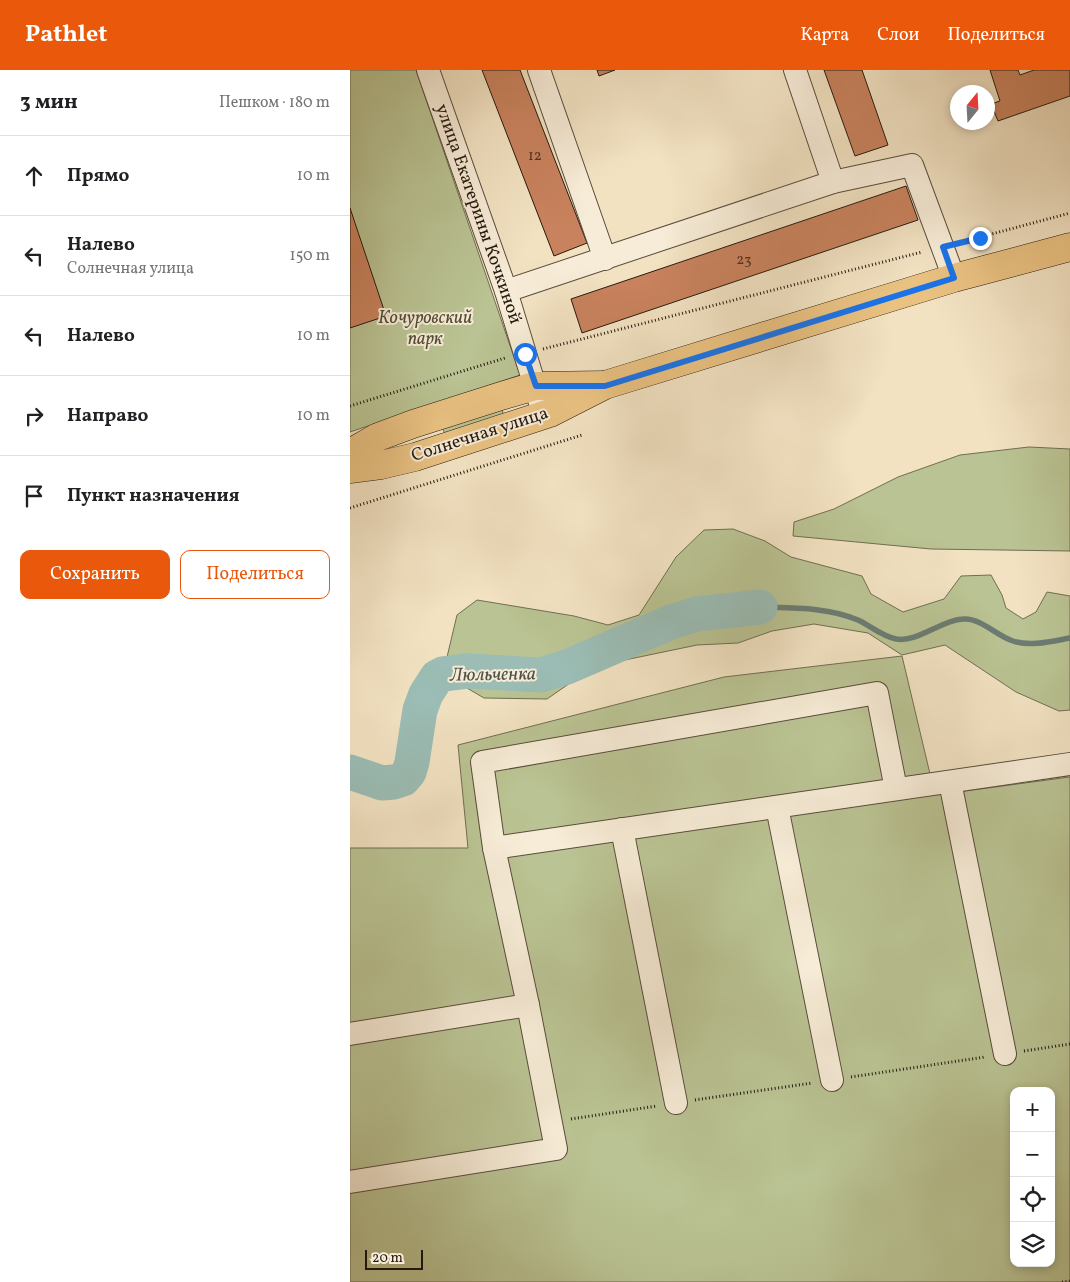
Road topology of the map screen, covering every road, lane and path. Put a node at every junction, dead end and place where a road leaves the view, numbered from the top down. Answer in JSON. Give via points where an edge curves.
{"nodes":[{"id":1,"x":428,"y":70,"type":"edge"},
{"id":2,"x":539,"y":70,"type":"edge"},
{"id":3,"x":795,"y":70,"type":"edge"},
{"id":4,"x":833,"y":182,"type":"junction"},
{"id":5,"x":1070,"y":213,"type":"edge"},
{"id":6,"x":1070,"y":246,"type":"edge"},
{"id":7,"x":943,"y":247,"type":"junction"},
{"id":8,"x":605,"y":259,"type":"junction"},
{"id":9,"x":954,"y":278,"type":"junction"},
{"id":10,"x":506,"y":291,"type":"junction"},
{"id":11,"x":540,"y":350,"type":"dead end"},
{"id":12,"x":506,"y":358,"type":"dead end"},
{"id":13,"x":536,"y":386,"type":"junction"},
{"id":14,"x":605,"y":386,"type":"junction"},
{"id":15,"x":350,"y":406,"type":"edge"},
{"id":16,"x":544,"y":416,"type":"junction"},
{"id":17,"x":582,"y":435,"type":"dead end"},
{"id":18,"x":350,"y":453,"type":"edge"},
{"id":19,"x":350,"y":470,"type":"edge"},
{"id":20,"x":350,"y":508,"type":"edge"},
{"id":21,"x":1070,"y":764,"type":"edge"},
{"id":22,"x":950,"y":782,"type":"junction"},
{"id":23,"x":896,"y":789,"type":"junction"},
{"id":24,"x":777,"y":807,"type":"junction"},
{"id":25,"x":622,"y":829,"type":"junction"},
{"id":26,"x":494,"y":848,"type":"junction"},
{"id":27,"x":528,"y":1005,"type":"junction"},
{"id":28,"x":350,"y":1034,"type":"edge"},
{"id":29,"x":1005,"y":1054,"type":"dead end"},
{"id":30,"x":832,"y":1080,"type":"dead end"},
{"id":31,"x":676,"y":1103,"type":"dead end"},
{"id":32,"x":350,"y":1182,"type":"edge"},
{"id":33,"x":1070,"y":1281,"type":"edge"},
{"id":34,"x":1062,"y":1282,"type":"edge"}],
"edges":[{"from":1,"to":10,"type":"street","name":"улица Екатерины Кочкиной"},
{"from":2,"to":8,"type":"street"},
{"from":3,"to":4,"type":"street"},
{"from":4,"to":7,"type":"street","via":[[912,165]]},
{"from":4,"to":8,"type":"street"},
{"from":5,"to":7,"type":"path"},
{"from":6,"to":9,"type":"main road","name":"Солнечная улица"},
{"from":7,"to":9,"type":"street"},
{"from":7,"to":11,"type":"path"},
{"from":8,"to":10,"type":"street"},
{"from":9,"to":14,"type":"main road","name":"Солнечная улица"},
{"from":10,"to":13,"type":"street","name":"улица Екатерины Кочкиной"},
{"from":12,"to":15,"type":"path"},
{"from":13,"to":14,"type":"main road","name":"Солнечная улица"},
{"from":13,"to":16,"type":"street","name":"улица Екатерины Кочкиной"},
{"from":13,"to":18,"type":"main road","name":"Солнечная улица","via":[[413,424]]},
{"from":14,"to":16,"type":"main road","name":"Солнечная улица"},
{"from":16,"to":19,"type":"main road","name":"Солнечная улица","via":[[415,457]]},
{"from":17,"to":20,"type":"path"},
{"from":21,"to":22,"type":"street"},
{"from":22,"to":23,"type":"street"},
{"from":22,"to":29,"type":"street"},
{"from":23,"to":24,"type":"street"},
{"from":23,"to":26,"type":"street","via":[[877,693],[482,762]]},
{"from":24,"to":25,"type":"street"},
{"from":24,"to":30,"type":"street"},
{"from":25,"to":26,"type":"street"},
{"from":25,"to":31,"type":"street"},
{"from":26,"to":27,"type":"street"},
{"from":27,"to":28,"type":"street"},
{"from":27,"to":32,"type":"street","via":[[556,1149]]},
{"from":33,"to":34,"type":"path"}]}
